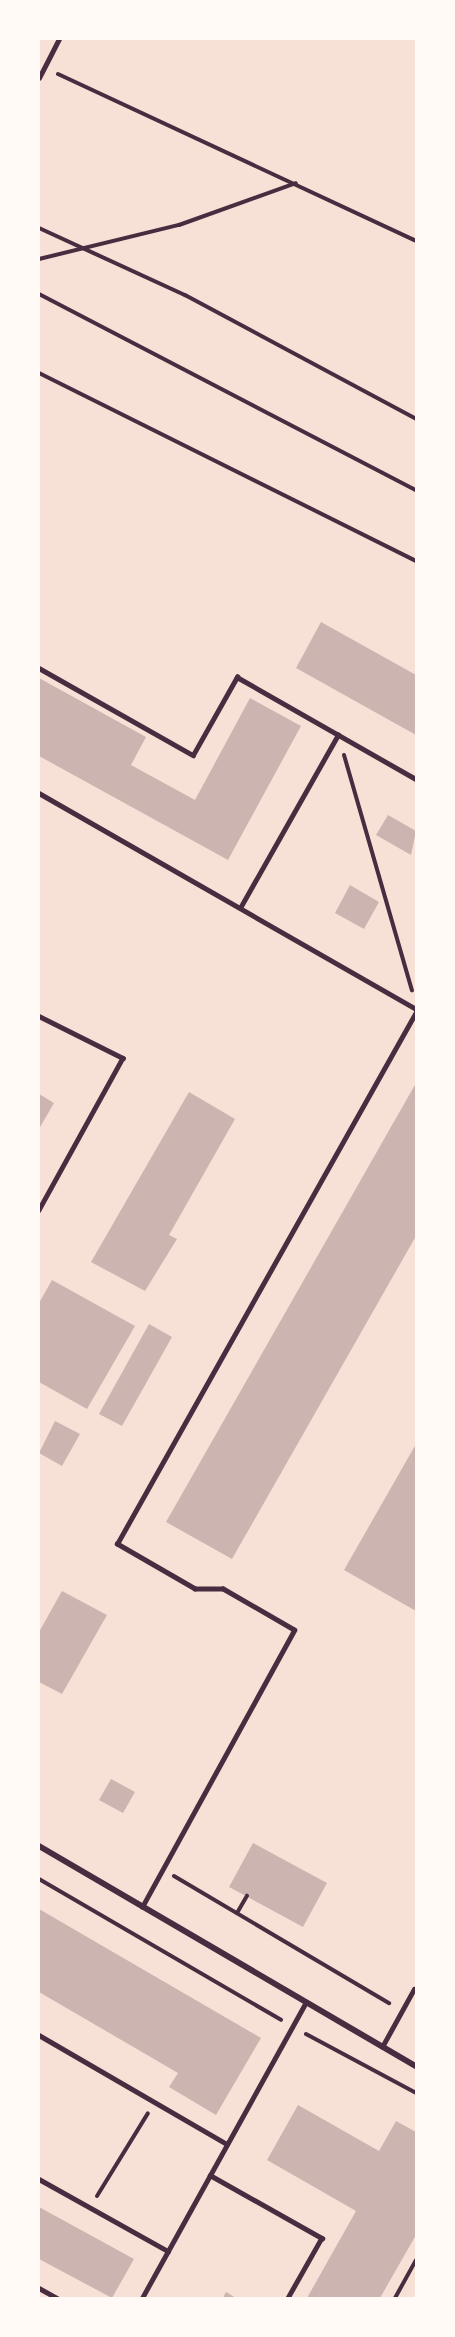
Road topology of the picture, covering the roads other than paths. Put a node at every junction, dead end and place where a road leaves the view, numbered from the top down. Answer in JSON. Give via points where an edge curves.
{"nodes":[{"id":1,"x":59,"y":39,"type":"edge"},
{"id":2,"x":39,"y":78,"type":"edge"},
{"id":3,"x":39,"y":668,"type":"edge"},
{"id":4,"x":338,"y":735,"type":"junction"},
{"id":5,"x":416,"y":779,"type":"edge"},
{"id":6,"x":39,"y":793,"type":"edge"},
{"id":7,"x":240,"y":908,"type":"junction"},
{"id":8,"x":416,"y":1010,"type":"edge"},
{"id":9,"x":39,"y":1016,"type":"edge"},
{"id":10,"x":39,"y":1210,"type":"edge"},
{"id":11,"x":39,"y":1846,"type":"edge"},
{"id":12,"x":142,"y":1907,"type":"junction"},
{"id":13,"x":414,"y":1989,"type":"dead end"},
{"id":14,"x":306,"y":2002,"type":"junction"},
{"id":15,"x":39,"y":2035,"type":"edge"},
{"id":16,"x":382,"y":2047,"type":"junction"},
{"id":17,"x":416,"y":2066,"type":"edge"},
{"id":18,"x":227,"y":2144,"type":"junction"},
{"id":19,"x":210,"y":2175,"type":"junction"},
{"id":20,"x":39,"y":2179,"type":"edge"},
{"id":21,"x":168,"y":2251,"type":"junction"},
{"id":22,"x":39,"y":2288,"type":"edge"},
{"id":23,"x":57,"y":2298,"type":"edge"},
{"id":24,"x":142,"y":2298,"type":"edge"},
{"id":25,"x":288,"y":2298,"type":"edge"}],
"edges":[{"from":1,"to":2,"type":"lane"},
{"from":3,"to":4,"type":"lane","via":[[193,755],[237,677]]},
{"from":4,"to":5,"type":"lane"},
{"from":4,"to":7,"type":"lane"},
{"from":6,"to":7,"type":"lane"},
{"from":7,"to":8,"type":"lane"},
{"from":8,"to":12,"type":"lane","via":[[117,1544],[195,1589],[223,1589],[294,1630]]},
{"from":9,"to":10,"type":"lane","via":[[123,1058]]},
{"from":11,"to":12,"type":"street"},
{"from":12,"to":14,"type":"street"},
{"from":13,"to":16,"type":"lane"},
{"from":14,"to":16,"type":"street"},
{"from":14,"to":18,"type":"lane"},
{"from":15,"to":18,"type":"lane"},
{"from":16,"to":17,"type":"street"},
{"from":18,"to":19,"type":"lane"},
{"from":19,"to":21,"type":"lane"},
{"from":19,"to":25,"type":"lane","via":[[322,2238]]},
{"from":20,"to":21,"type":"lane"},
{"from":21,"to":24,"type":"lane"},
{"from":22,"to":23,"type":"lane"}]}
